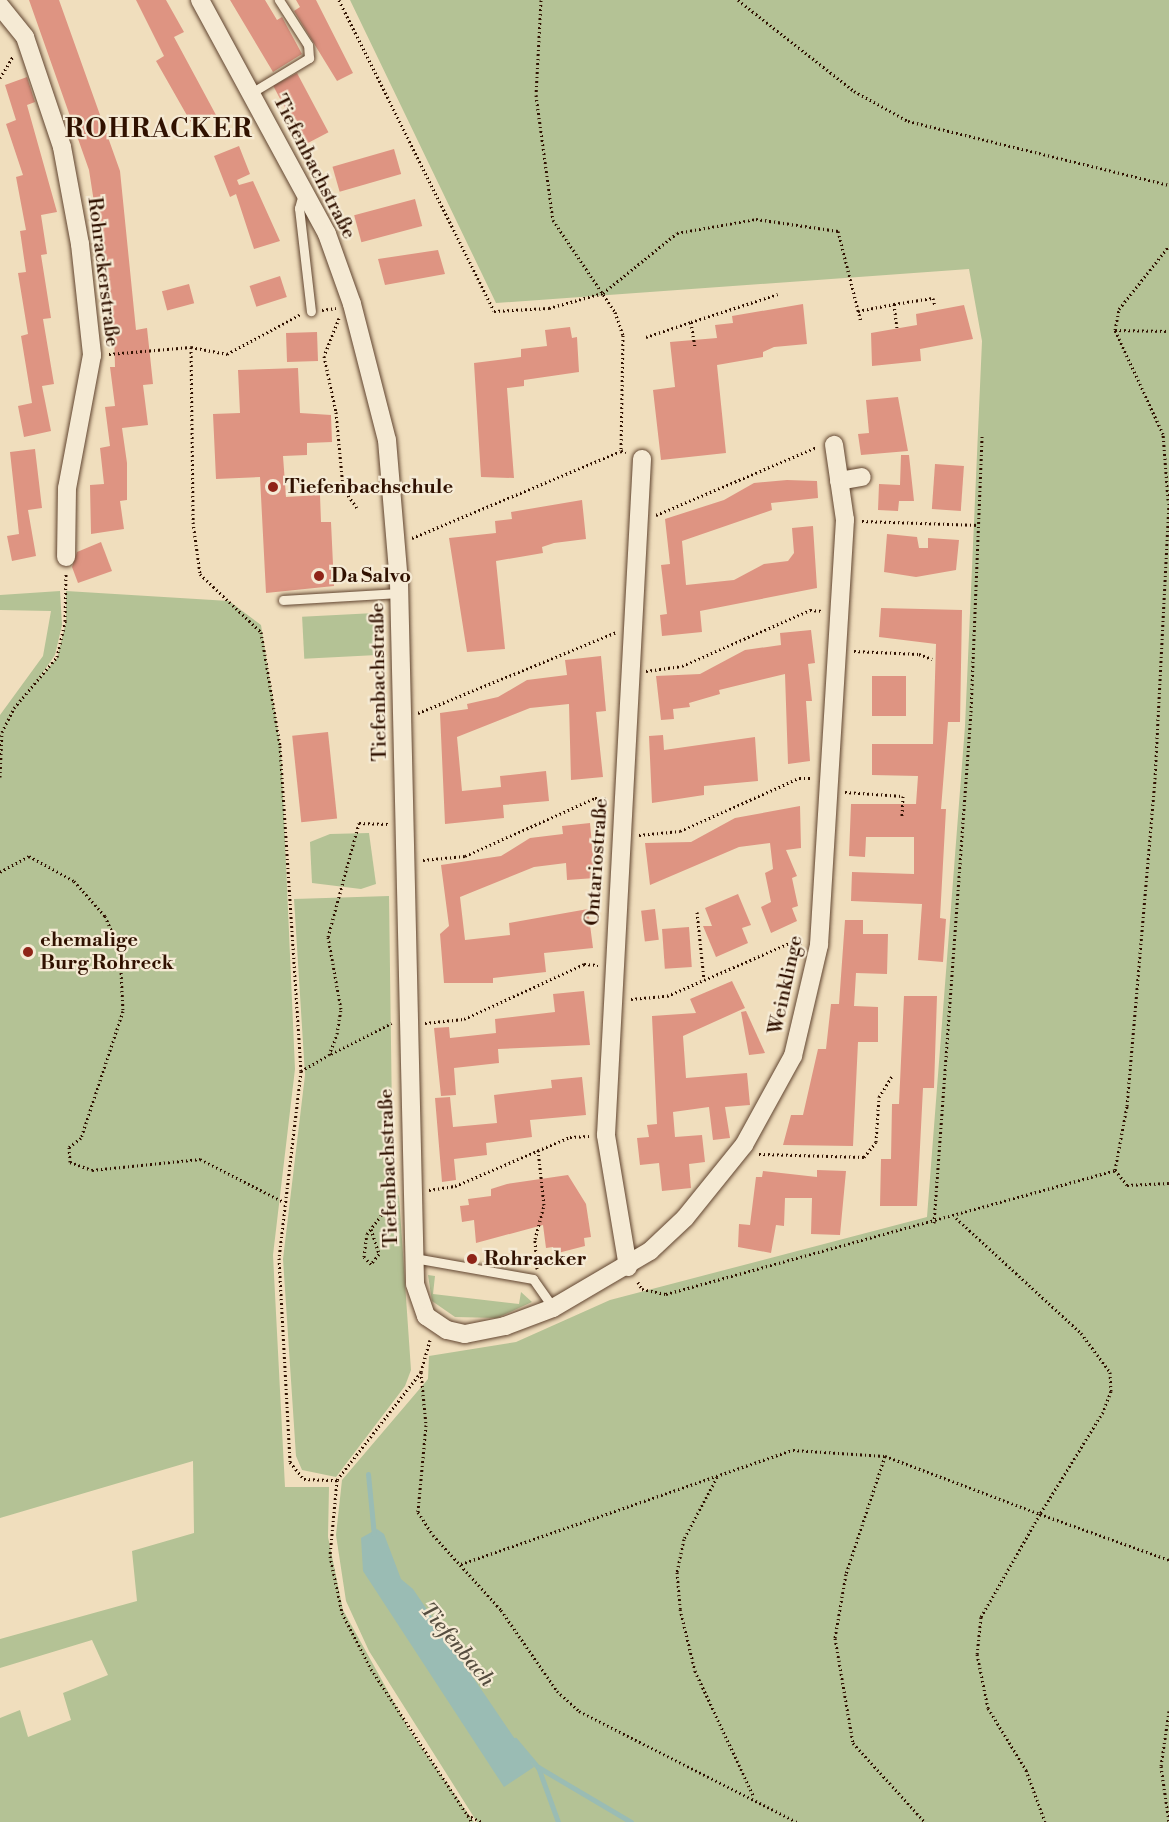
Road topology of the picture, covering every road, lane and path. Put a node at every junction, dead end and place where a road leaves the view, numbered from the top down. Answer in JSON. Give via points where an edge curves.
{"nodes":[{"id":1,"x":200,"y":0,"type":"edge"},
{"id":2,"x":279,"y":0,"type":"edge"},
{"id":3,"x":339,"y":0,"type":"edge"},
{"id":4,"x":541,"y":0,"type":"edge"},
{"id":5,"x":738,"y":0,"type":"edge"},
{"id":6,"x":0,"y":6,"type":"edge"},
{"id":7,"x":251,"y":93,"type":"junction"},
{"id":8,"x":1169,"y":185,"type":"edge"},
{"id":9,"x":304,"y":192,"type":"junction"},
{"id":10,"x":1169,"y":246,"type":"edge"},
{"id":11,"x":603,"y":293,"type":"junction"},
{"id":12,"x":778,"y":294,"type":"dead end"},
{"id":13,"x":894,"y":304,"type":"junction"},
{"id":14,"x":935,"y":306,"type":"dead end"},
{"id":15,"x":311,"y":311,"type":"junction"},
{"id":16,"x":858,"y":311,"type":"junction"},
{"id":17,"x":691,"y":322,"type":"junction"},
{"id":18,"x":861,"y":322,"type":"dead end"},
{"id":19,"x":897,"y":328,"type":"dead end"},
{"id":20,"x":1115,"y":330,"type":"junction"},
{"id":21,"x":1169,"y":331,"type":"edge"},
{"id":22,"x":646,"y":337,"type":"dead end"},
{"id":23,"x":191,"y":347,"type":"junction"},
{"id":24,"x":695,"y":348,"type":"dead end"},
{"id":25,"x":92,"y":355,"type":"junction"},
{"id":26,"x":982,"y":436,"type":"dead end"},
{"id":27,"x":834,"y":445,"type":"joint"},
{"id":28,"x":621,"y":451,"type":"junction"},
{"id":29,"x":642,"y":459,"type":"joint"},
{"id":30,"x":862,"y":477,"type":"dead end"},
{"id":31,"x":839,"y":481,"type":"junction"},
{"id":32,"x":391,"y":482,"type":"junction"},
{"id":33,"x":343,"y":488,"type":"junction"},
{"id":34,"x":1169,"y":501,"type":"edge"},
{"id":35,"x":357,"y":508,"type":"dead end"},
{"id":36,"x":845,"y":520,"type":"junction"},
{"id":37,"x":638,"y":523,"type":"junction"},
{"id":38,"x":980,"y":525,"type":"junction"},
{"id":39,"x":394,"y":528,"type":"junction"},
{"id":40,"x":66,"y":557,"type":"joint"},
{"id":41,"x":399,"y":593,"type":"junction"},
{"id":42,"x":284,"y":600,"type":"dead end"},
{"id":43,"x":839,"y":612,"type":"junction"},
{"id":44,"x":632,"y":633,"type":"junction"},
{"id":45,"x":837,"y":650,"type":"junction"},
{"id":46,"x":932,"y":659,"type":"dead end"},
{"id":47,"x":657,"y":669,"type":"dead end"},
{"id":48,"x":402,"y":720,"type":"junction"},
{"id":49,"x":0,"y":777,"type":"edge"},
{"id":50,"x":829,"y":785,"type":"junction"},
{"id":51,"x":624,"y":800,"type":"junction"},
{"id":52,"x":902,"y":817,"type":"dead end"},
{"id":53,"x":405,"y":824,"type":"junction"},
{"id":54,"x":622,"y":836,"type":"junction"},
{"id":55,"x":406,"y":862,"type":"junction"},
{"id":56,"x":0,"y":872,"type":"edge"},
{"id":57,"x":697,"y":912,"type":"dead end"},
{"id":58,"x":819,"y":945,"type":"junction"},
{"id":59,"x":612,"y":966,"type":"junction"},
{"id":60,"x":704,"y":980,"type":"junction"},
{"id":61,"x":611,"y":1001,"type":"junction"},
{"id":62,"x":408,"y":1020,"type":"junction"},
{"id":63,"x":329,"y":1055,"type":"junction"},
{"id":64,"x":301,"y":1071,"type":"junction"},
{"id":65,"x":893,"y":1075,"type":"dead end"},
{"id":66,"x":606,"y":1135,"type":"junction"},
{"id":67,"x":744,"y":1145,"type":"junction"},
{"id":68,"x":538,"y":1150,"type":"junction"},
{"id":69,"x":1114,"y":1170,"type":"junction"},
{"id":70,"x":1169,"y":1183,"type":"edge"},
{"id":71,"x":411,"y":1192,"type":"junction"},
{"id":72,"x":284,"y":1202,"type":"junction"},
{"id":73,"x":956,"y":1218,"type":"junction"},
{"id":74,"x":934,"y":1223,"type":"junction"},
{"id":75,"x":371,"y":1229,"type":"junction"},
{"id":76,"x":414,"y":1258,"type":"junction"},
{"id":77,"x":628,"y":1266,"type":"junction"},
{"id":78,"x":533,"y":1279,"type":"junction"},
{"id":79,"x":553,"y":1308,"type":"junction"},
{"id":80,"x":436,"y":1325,"type":"junction"},
{"id":81,"x":421,"y":1372,"type":"junction"},
{"id":82,"x":885,"y":1456,"type":"junction"},
{"id":83,"x":717,"y":1476,"type":"junction"},
{"id":84,"x":337,"y":1480,"type":"junction"},
{"id":85,"x":1040,"y":1514,"type":"junction"},
{"id":86,"x":1169,"y":1560,"type":"edge"},
{"id":87,"x":462,"y":1564,"type":"junction"},
{"id":88,"x":1169,"y":1711,"type":"edge"},
{"id":89,"x":754,"y":1796,"type":"junction"},
{"id":90,"x":467,"y":1815,"type":"junction"},
{"id":91,"x":472,"y":1822,"type":"edge"},
{"id":92,"x":482,"y":1822,"type":"edge"},
{"id":93,"x":797,"y":1822,"type":"edge"},
{"id":94,"x":925,"y":1822,"type":"edge"},
{"id":95,"x":1045,"y":1822,"type":"edge"},
{"id":96,"x":1169,"y":1822,"type":"edge"}],
"edges":[{"from":1,"to":7,"type":"street","name":"Tiefenbachstraße"},
{"from":2,"to":7,"type":"lane","via":[[308,45],[309,58]]},
{"from":3,"to":11,"type":"path","via":[[494,311],[549,308]]},
{"from":4,"to":11,"type":"path","via":[[536,95],[553,220]]},
{"from":5,"to":8,"type":"path","via":[[854,91],[908,121]]},
{"from":6,"to":25,"type":"street","name":"Rohrackerstraße","via":[[25,37],[62,147]]},
{"from":7,"to":9,"type":"street","name":"Tiefenbachstraße"},
{"from":9,"to":15,"type":"lane","via":[[299,208]]},
{"from":9,"to":32,"type":"street","name":"Tiefenbachstraße","via":[[352,304],[387,440]]},
{"from":10,"to":20,"type":"path","via":[[1119,309]]},
{"from":11,"to":16,"type":"path","via":[[677,233],[756,219],[838,231],[843,238]]},
{"from":11,"to":28,"type":"path","via":[[615,312],[625,350]]},
{"from":12,"to":17,"type":"path"},
{"from":13,"to":14,"type":"path","via":[[933,298]]},
{"from":13,"to":16,"type":"path"},
{"from":13,"to":19,"type":"path"},
{"from":15,"to":23,"type":"path","via":[[288,317],[227,354]]},
{"from":15,"to":33,"type":"path","via":[[346,307],[326,339],[324,356],[336,412]]},
{"from":16,"to":18,"type":"path"},
{"from":17,"to":22,"type":"path"},
{"from":17,"to":24,"type":"path"},
{"from":20,"to":21,"type":"path"},
{"from":20,"to":34,"type":"path","via":[[1163,434]]},
{"from":23,"to":25,"type":"path"},
{"from":23,"to":64,"type":"path","via":[[193,522],[200,574],[261,632],[280,746]]},
{"from":25,"to":40,"type":"street","name":"Rohrackerstraße","via":[[67,488]]},
{"from":26,"to":38,"type":"path"},
{"from":27,"to":31,"type":"street","name":"Weinklinge"},
{"from":27,"to":37,"type":"path","via":[[807,447]]},
{"from":28,"to":29,"type":"path"},
{"from":28,"to":39,"type":"path","via":[[411,538],[410,527]]},
{"from":29,"to":37,"type":"street","name":"Ontariostraße"},
{"from":30,"to":31,"type":"street"},
{"from":31,"to":36,"type":"street","name":"Weinklinge"},
{"from":32,"to":33,"type":"path"},
{"from":32,"to":39,"type":"street","name":"Tiefenbachstraße"},
{"from":33,"to":35,"type":"path"},
{"from":34,"to":69,"type":"path","via":[[1154,791],[1127,1106]]},
{"from":36,"to":38,"type":"path"},
{"from":36,"to":43,"type":"street","name":"Weinklinge"},
{"from":37,"to":44,"type":"street","name":"Ontariostraße"},
{"from":38,"to":74,"type":"path"},
{"from":39,"to":41,"type":"street","name":"Tiefenbachstraße"},
{"from":40,"to":49,"type":"path","via":[[65,621],[57,657],[14,708],[2,732]]},
{"from":41,"to":42,"type":"lane"},
{"from":41,"to":48,"type":"street","name":"Tiefenbachstraße"},
{"from":43,"to":45,"type":"street","name":"Weinklinge"},
{"from":43,"to":47,"type":"path","via":[[810,610],[682,666]]},
{"from":44,"to":48,"type":"path","via":[[608,631]]},
{"from":44,"to":51,"type":"street","name":"Ontariostraße"},
{"from":45,"to":46,"type":"path","via":[[919,654]]},
{"from":45,"to":50,"type":"street","name":"Weinklinge"},
{"from":48,"to":53,"type":"street","name":"Tiefenbachstraße"},
{"from":50,"to":52,"type":"path","via":[[903,796]]},
{"from":50,"to":54,"type":"path","via":[[799,778],[680,831]]},
{"from":50,"to":58,"type":"street","name":"Weinklinge"},
{"from":51,"to":54,"type":"street","name":"Ontariostraße"},
{"from":51,"to":55,"type":"path","via":[[595,798],[465,856]]},
{"from":53,"to":55,"type":"street","name":"Tiefenbachstraße"},
{"from":53,"to":63,"type":"path","via":[[359,823],[336,891],[328,937],[341,1009]]},
{"from":54,"to":59,"type":"street","name":"Ontariostraße"},
{"from":55,"to":62,"type":"street","name":"Tiefenbachstraße"},
{"from":56,"to":72,"type":"path","via":[[28,855],[74,881],[105,916],[120,950],[123,1011],[81,1138],[69,1147],[70,1162],[92,1170],[200,1159]]},
{"from":57,"to":60,"type":"path"},
{"from":58,"to":60,"type":"path","via":[[792,942]]},
{"from":58,"to":67,"type":"street","name":"Weinklinge","via":[[793,1056]]},
{"from":59,"to":61,"type":"street","name":"Ontariostraße"},
{"from":59,"to":62,"type":"path","via":[[584,964],[464,1019]]},
{"from":60,"to":61,"type":"path","via":[[667,996]]},
{"from":61,"to":66,"type":"street","name":"Ontariostraße"},
{"from":62,"to":63,"type":"path"},
{"from":62,"to":71,"type":"street","name":"Tiefenbachstraße"},
{"from":63,"to":64,"type":"path"},
{"from":64,"to":72,"type":"path","via":[[297,1134]]},
{"from":65,"to":67,"type":"path","via":[[879,1097],[876,1142],[864,1157],[759,1154]]},
{"from":66,"to":68,"type":"path","via":[[570,1137]]},
{"from":66,"to":77,"type":"street","name":"Ontariostraße"},
{"from":67,"to":77,"type":"street","name":"Weinklinge","via":[[685,1218]]},
{"from":68,"to":71,"type":"path","via":[[455,1186]]},
{"from":68,"to":78,"type":"path","via":[[544,1205]]},
{"from":69,"to":70,"type":"path","via":[[1127,1185]]},
{"from":69,"to":73,"type":"path"},
{"from":71,"to":75,"type":"path","via":[[392,1199]]},
{"from":71,"to":76,"type":"street","name":"Tiefenbachstraße"},
{"from":72,"to":84,"type":"path","via":[[279,1327],[290,1462],[304,1479]]},
{"from":73,"to":74,"type":"path"},
{"from":73,"to":85,"type":"path","via":[[1081,1333],[1110,1372],[1112,1391],[1103,1412]]},
{"from":74,"to":77,"type":"path","via":[[666,1294],[642,1289]]},
{"from":75,"to":75,"type":"path","via":[[379,1254],[371,1264],[363,1251]]},
{"from":76,"to":78,"type":"lane"},
{"from":76,"to":80,"type":"street","name":"Tiefenbachstraße","via":[[420,1306]]},
{"from":77,"to":79,"type":"street","name":"Weinklinge"},
{"from":78,"to":79,"type":"lane"},
{"from":79,"to":80,"type":"street","name":"Weinklinge","via":[[465,1334]]},
{"from":80,"to":81,"type":"path"},
{"from":81,"to":84,"type":"path"},
{"from":81,"to":87,"type":"path","via":[[426,1425],[418,1512]]},
{"from":82,"to":83,"type":"path","via":[[793,1450]]},
{"from":82,"to":85,"type":"path"},
{"from":82,"to":94,"type":"path","via":[[846,1574],[835,1638],[853,1743]]},
{"from":83,"to":87,"type":"path"},
{"from":83,"to":89,"type":"path","via":[[684,1539],[677,1572],[680,1609],[695,1671]]},
{"from":84,"to":90,"type":"path","via":[[330,1556],[342,1613],[371,1669]]},
{"from":85,"to":86,"type":"path"},
{"from":85,"to":95,"type":"path","via":[[981,1617],[977,1654],[988,1708],[1026,1770]]},
{"from":87,"to":89,"type":"path","via":[[557,1691],[579,1711]]},
{"from":88,"to":96,"type":"path","via":[[1161,1766]]},
{"from":89,"to":93,"type":"path"},
{"from":90,"to":91,"type":"path"},
{"from":90,"to":92,"type":"path"}]}
